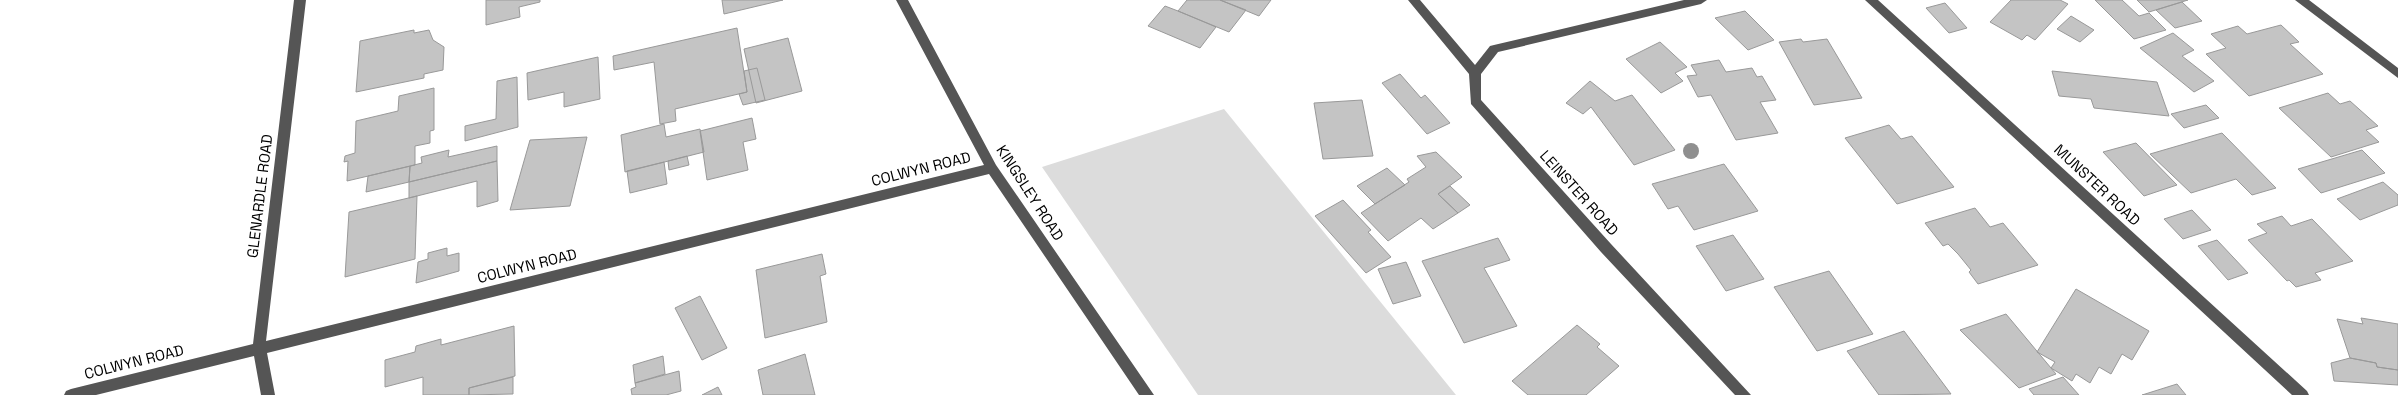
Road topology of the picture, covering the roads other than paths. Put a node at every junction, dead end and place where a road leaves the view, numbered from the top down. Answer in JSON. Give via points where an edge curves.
{"nodes":[{"id":1,"x":300,"y":0,"type":"edge"},
{"id":2,"x":902,"y":0,"type":"edge"},
{"id":3,"x":1414,"y":0,"type":"edge"},
{"id":4,"x":1701,"y":0,"type":"edge"},
{"id":5,"x":1871,"y":0,"type":"edge"},
{"id":6,"x":2301,"y":0,"type":"edge"},
{"id":7,"x":1475,"y":73,"type":"junction"},
{"id":8,"x":2398,"y":74,"type":"edge"},
{"id":9,"x":992,"y":168,"type":"junction"},
{"id":10,"x":259,"y":347,"type":"junction"},
{"id":11,"x":71,"y":395,"type":"edge"},
{"id":12,"x":268,"y":395,"type":"edge"},
{"id":13,"x":1147,"y":395,"type":"edge"},
{"id":14,"x":1744,"y":395,"type":"edge"},
{"id":15,"x":2302,"y":395,"type":"edge"}],
"edges":[{"from":1,"to":10,"type":"street","name":"GLENARDLE ROAD"},
{"from":2,"to":9,"type":"street","name":"KINGSLEY ROAD"},
{"from":3,"to":7,"type":"street"},
{"from":4,"to":7,"type":"street","via":[[1494,49]]},
{"from":5,"to":15,"type":"street","name":"MUNSTER ROAD"},
{"from":6,"to":8,"type":"street"},
{"from":7,"to":14,"type":"street","name":"LEINSTER ROAD","via":[[1475,101],[1606,248]]},
{"from":9,"to":10,"type":"street","name":"COLWYN ROAD"},
{"from":9,"to":13,"type":"street","name":"KINGSLEY ROAD"},
{"from":10,"to":11,"type":"street","name":"COLWYN ROAD"},
{"from":10,"to":12,"type":"street","name":"GLENARDLE ROAD"}]}
